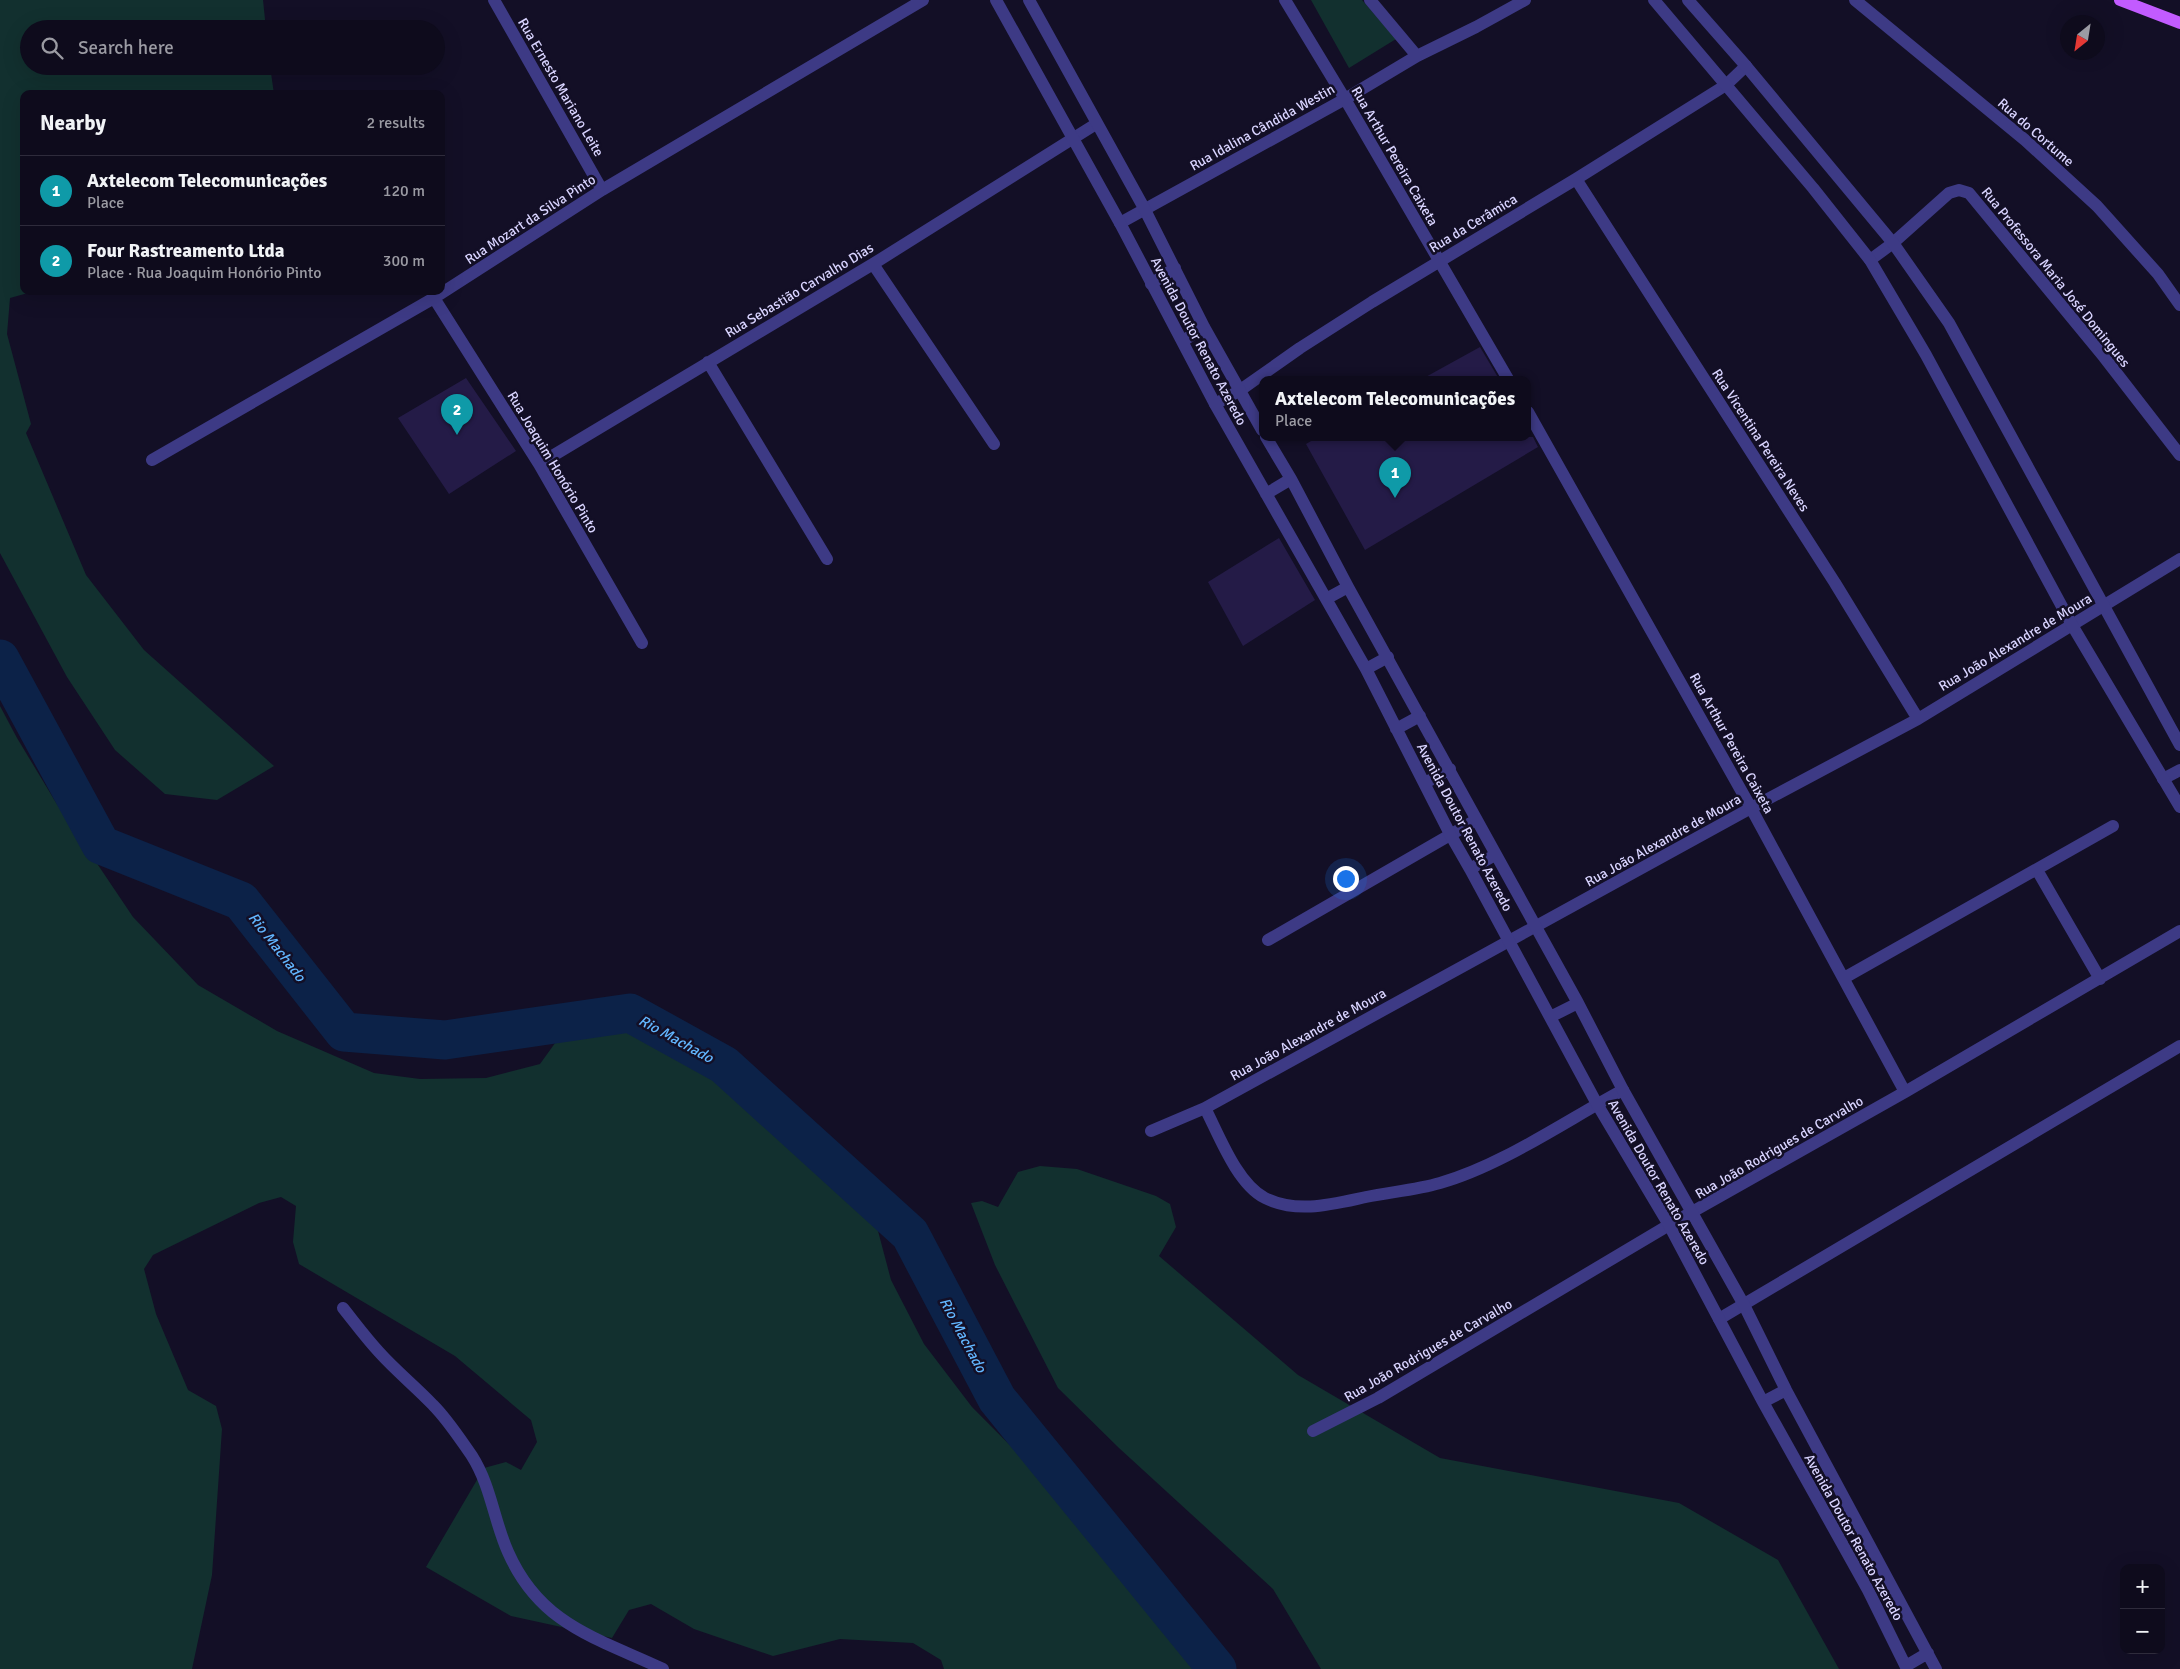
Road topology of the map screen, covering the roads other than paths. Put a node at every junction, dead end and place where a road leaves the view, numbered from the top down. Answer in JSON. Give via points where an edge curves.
{"nodes":[{"id":1,"x":494,"y":0,"type":"edge"},
{"id":2,"x":923,"y":0,"type":"edge"},
{"id":3,"x":996,"y":0,"type":"edge"},
{"id":4,"x":1030,"y":0,"type":"edge"},
{"id":5,"x":1285,"y":0,"type":"edge"},
{"id":6,"x":1370,"y":0,"type":"edge"},
{"id":7,"x":1525,"y":0,"type":"edge"},
{"id":8,"x":1654,"y":0,"type":"edge"},
{"id":9,"x":1688,"y":0,"type":"edge"},
{"id":10,"x":1855,"y":0,"type":"edge"},
{"id":11,"x":2120,"y":0,"type":"edge"},
{"id":12,"x":2180,"y":23,"type":"edge"},
{"id":13,"x":1417,"y":56,"type":"junction"},
{"id":14,"x":1746,"y":66,"type":"junction"},
{"id":15,"x":1726,"y":85,"type":"junction"},
{"id":16,"x":1345,"y":99,"type":"junction"},
{"id":17,"x":1096,"y":124,"type":"junction"},
{"id":18,"x":1073,"y":138,"type":"junction"},
{"id":19,"x":1576,"y":179,"type":"junction"},
{"id":20,"x":602,"y":190,"type":"junction"},
{"id":21,"x":1144,"y":208,"type":"junction"},
{"id":22,"x":1120,"y":223,"type":"junction"},
{"id":23,"x":1892,"y":243,"type":"junction"},
{"id":24,"x":1439,"y":260,"type":"junction"},
{"id":25,"x":1870,"y":260,"type":"junction"},
{"id":26,"x":873,"y":264,"type":"junction"},
{"id":27,"x":1175,"y":268,"type":"junction"},
{"id":28,"x":1150,"y":284,"type":"junction"},
{"id":29,"x":445,"y":291,"type":"edge"},
{"id":30,"x":439,"y":295,"type":"edge"},
{"id":31,"x":434,"y":298,"type":"junction"},
{"id":32,"x":2180,"y":305,"type":"edge"},
{"id":33,"x":1204,"y":326,"type":"junction"},
{"id":34,"x":1183,"y":341,"type":"junction"},
{"id":35,"x":708,"y":362,"type":"junction"},
{"id":36,"x":1260,"y":376,"type":"edge"},
{"id":37,"x":1506,"y":376,"type":"edge"},
{"id":38,"x":1259,"y":377,"type":"edge"},
{"id":39,"x":1239,"y":391,"type":"junction"},
{"id":40,"x":1215,"y":404,"type":"junction"},
{"id":41,"x":1531,"y":417,"type":"edge"},
{"id":42,"x":1259,"y":425,"type":"edge"},
{"id":43,"x":1268,"y":441,"type":"edge"},
{"id":44,"x":994,"y":444,"type":"dead end"},
{"id":45,"x":2180,"y":454,"type":"edge"},
{"id":46,"x":152,"y":460,"type":"dead end"},
{"id":47,"x":538,"y":464,"type":"junction"},
{"id":48,"x":1291,"y":479,"type":"junction"},
{"id":49,"x":1266,"y":494,"type":"junction"},
{"id":50,"x":827,"y":559,"type":"dead end"},
{"id":51,"x":2180,"y":559,"type":"edge"},
{"id":52,"x":1348,"y":587,"type":"junction"},
{"id":53,"x":1326,"y":599,"type":"junction"},
{"id":54,"x":2103,"y":606,"type":"junction"},
{"id":55,"x":2072,"y":624,"type":"junction"},
{"id":56,"x":642,"y":643,"type":"dead end"},
{"id":57,"x":1388,"y":657,"type":"junction"},
{"id":58,"x":1366,"y":669,"type":"junction"},
{"id":59,"x":1420,"y":716,"type":"junction"},
{"id":60,"x":1918,"y":719,"type":"junction"},
{"id":61,"x":1396,"y":729,"type":"junction"},
{"id":62,"x":2180,"y":745,"type":"edge"},
{"id":63,"x":1450,"y":769,"type":"junction"},
{"id":64,"x":2180,"y":770,"type":"edge"},
{"id":65,"x":2163,"y":779,"type":"junction"},
{"id":66,"x":1425,"y":783,"type":"junction"},
{"id":67,"x":1751,"y":808,"type":"junction"},
{"id":68,"x":2180,"y":808,"type":"edge"},
{"id":69,"x":1476,"y":820,"type":"junction"},
{"id":70,"x":2113,"y":826,"type":"dead end"},
{"id":71,"x":1450,"y":834,"type":"junction"},
{"id":72,"x":1496,"y":855,"type":"junction"},
{"id":73,"x":1470,"y":869,"type":"junction"},
{"id":74,"x":2037,"y":870,"type":"junction"},
{"id":75,"x":1536,"y":927,"type":"junction"},
{"id":76,"x":2180,"y":931,"type":"edge"},
{"id":77,"x":1268,"y":940,"type":"dead end"},
{"id":78,"x":1508,"y":941,"type":"junction"},
{"id":79,"x":1844,"y":978,"type":"junction"},
{"id":80,"x":2100,"y":979,"type":"junction"},
{"id":81,"x":1578,"y":1003,"type":"junction"},
{"id":82,"x":1550,"y":1017,"type":"junction"},
{"id":83,"x":2180,"y":1046,"type":"edge"},
{"id":84,"x":1623,"y":1090,"type":"junction"},
{"id":85,"x":1905,"y":1092,"type":"junction"},
{"id":86,"x":1597,"y":1104,"type":"junction"},
{"id":87,"x":1204,"y":1108,"type":"junction"},
{"id":88,"x":1151,"y":1130,"type":"dead end"},
{"id":89,"x":1693,"y":1213,"type":"junction"},
{"id":90,"x":1669,"y":1226,"type":"junction"},
{"id":91,"x":1744,"y":1304,"type":"junction"},
{"id":92,"x":343,"y":1308,"type":"dead end"},
{"id":93,"x":1719,"y":1319,"type":"junction"},
{"id":94,"x":1786,"y":1390,"type":"junction"},
{"id":95,"x":1763,"y":1402,"type":"junction"},
{"id":96,"x":1313,"y":1431,"type":"dead end"},
{"id":97,"x":1888,"y":1580,"type":"junction"},
{"id":98,"x":1868,"y":1590,"type":"junction"},
{"id":99,"x":1928,"y":1653,"type":"junction"},
{"id":100,"x":1907,"y":1667,"type":"edge"},
{"id":101,"x":663,"y":1669,"type":"edge"},
{"id":102,"x":1936,"y":1669,"type":"edge"}],
"edges":[{"from":1,"to":20,"type":"street","name":"Rua Ernesto Mariano Leite"},
{"from":2,"to":20,"type":"street","name":"Rua Mozart da Silva Pinto"},
{"from":3,"to":18,"type":"street","name":"Avenida Doutor Renato Azeredo"},
{"from":4,"to":17,"type":"street","name":"Avenida Doutor Renato Azeredo"},
{"from":5,"to":16,"type":"street","name":"Rua Arthur Pereira Caixeta"},
{"from":6,"to":13,"type":"street"},
{"from":7,"to":13,"type":"street","name":"Rua Idalina Cândida Westin"},
{"from":8,"to":15,"type":"street"},
{"from":9,"to":14,"type":"street"},
{"from":10,"to":32,"type":"street","name":"Rua do Cortume","via":[[2025,140],[2097,206],[2158,274]]},
{"from":11,"to":12,"type":"main road"},
{"from":13,"to":16,"type":"street","name":"Rua Idalina Cândida Westin"},
{"from":14,"to":15,"type":"street","name":"Rua da Cerâmica"},
{"from":14,"to":23,"type":"street"},
{"from":15,"to":19,"type":"street","name":"Rua da Cerâmica"},
{"from":15,"to":25,"type":"street"},
{"from":16,"to":21,"type":"street","name":"Rua Idalina Cândida Westin"},
{"from":16,"to":24,"type":"street","name":"Rua Arthur Pereira Caixeta"},
{"from":17,"to":18,"type":"street","name":"Rua Sebastião Carvalho Dias"},
{"from":17,"to":21,"type":"street","name":"Avenida Doutor Renato Azeredo"},
{"from":18,"to":22,"type":"street","name":"Avenida Doutor Renato Azeredo"},
{"from":18,"to":26,"type":"street","name":"Rua Sebastião Carvalho Dias"},
{"from":19,"to":24,"type":"street","name":"Rua da Cerâmica"},
{"from":19,"to":60,"type":"street","name":"Rua Vicentina Pereira Neves","via":[[1835,583]]},
{"from":20,"to":29,"type":"street","name":"Rua Mozart da Silva Pinto"},
{"from":21,"to":22,"type":"street","name":"Rua Idalina Cândida Westin"},
{"from":21,"to":27,"type":"street","name":"Avenida Doutor Renato Azeredo"},
{"from":22,"to":28,"type":"street","name":"Avenida Doutor Renato Azeredo"},
{"from":23,"to":25,"type":"street","name":"Rua Professora Maria José Domingues"},
{"from":23,"to":45,"type":"street","name":"Rua Professora Maria José Domingues","via":[[1950,193],[1959,190],[1969,194]]},
{"from":23,"to":54,"type":"street","via":[[1949,323]]},
{"from":24,"to":36,"type":"street","name":"Rua da Cerâmica"},
{"from":24,"to":37,"type":"street","name":"Rua Arthur Pereira Caixeta"},
{"from":25,"to":55,"type":"street","via":[[1926,355]]},
{"from":26,"to":35,"type":"street","name":"Rua Sebastião Carvalho Dias"},
{"from":26,"to":44,"type":"street"},
{"from":27,"to":28,"type":"street"},
{"from":27,"to":33,"type":"street","name":"Avenida Doutor Renato Azeredo"},
{"from":28,"to":34,"type":"street","name":"Avenida Doutor Renato Azeredo"},
{"from":30,"to":31,"type":"street","name":"Rua Mozart da Silva Pinto"},
{"from":31,"to":46,"type":"street","name":"Rua Mozart da Silva Pinto"},
{"from":31,"to":47,"type":"street","name":"Rua Joaquim Honório Pinto"},
{"from":33,"to":34,"type":"street"},
{"from":33,"to":39,"type":"street","name":"Avenida Doutor Renato Azeredo"},
{"from":34,"to":40,"type":"street","name":"Avenida Doutor Renato Azeredo"},
{"from":35,"to":47,"type":"street","name":"Rua Sebastião Carvalho Dias"},
{"from":35,"to":50,"type":"street"},
{"from":38,"to":39,"type":"street","name":"Rua da Cerâmica"},
{"from":39,"to":40,"type":"street","name":"Rua da Cerâmica"},
{"from":39,"to":42,"type":"street","name":"Avenida Doutor Renato Azeredo"},
{"from":40,"to":49,"type":"street","name":"Avenida Doutor Renato Azeredo"},
{"from":41,"to":67,"type":"street","name":"Rua Arthur Pereira Caixeta"},
{"from":43,"to":48,"type":"street","name":"Avenida Doutor Renato Azeredo"},
{"from":47,"to":56,"type":"street","name":"Rua Joaquim Honório Pinto"},
{"from":48,"to":49,"type":"street"},
{"from":48,"to":52,"type":"street","name":"Avenida Doutor Renato Azeredo"},
{"from":49,"to":53,"type":"street","name":"Avenida Doutor Renato Azeredo"},
{"from":51,"to":54,"type":"street","name":"Rua João Alexandre de Moura"},
{"from":52,"to":53,"type":"street"},
{"from":52,"to":57,"type":"street","name":"Avenida Doutor Renato Azeredo"},
{"from":53,"to":58,"type":"street","name":"Avenida Doutor Renato Azeredo"},
{"from":54,"to":55,"type":"street","name":"Rua João Alexandre de Moura"},
{"from":54,"to":62,"type":"street"},
{"from":55,"to":60,"type":"street","name":"Rua João Alexandre de Moura"},
{"from":55,"to":65,"type":"street"},
{"from":57,"to":58,"type":"street"},
{"from":57,"to":59,"type":"street","name":"Avenida Doutor Renato Azeredo"},
{"from":58,"to":61,"type":"street","name":"Avenida Doutor Renato Azeredo"},
{"from":59,"to":61,"type":"street"},
{"from":59,"to":63,"type":"street","name":"Avenida Doutor Renato Azeredo"},
{"from":60,"to":67,"type":"street","name":"Rua João Alexandre de Moura"},
{"from":61,"to":66,"type":"street","name":"Avenida Doutor Renato Azeredo"},
{"from":63,"to":66,"type":"street"},
{"from":63,"to":69,"type":"street","name":"Avenida Doutor Renato Azeredo"},
{"from":64,"to":65,"type":"street"},
{"from":65,"to":68,"type":"street"},
{"from":66,"to":71,"type":"street","name":"Avenida Doutor Renato Azeredo"},
{"from":67,"to":75,"type":"street","name":"Rua João Alexandre de Moura"},
{"from":67,"to":79,"type":"street","name":"Rua Arthur Pereira Caixeta"},
{"from":69,"to":71,"type":"street"},
{"from":69,"to":72,"type":"street","name":"Avenida Doutor Renato Azeredo"},
{"from":70,"to":74,"type":"street"},
{"from":71,"to":73,"type":"street","name":"Avenida Doutor Renato Azeredo"},
{"from":71,"to":77,"type":"street"},
{"from":72,"to":73,"type":"street"},
{"from":72,"to":75,"type":"street","name":"Avenida Doutor Renato Azeredo"},
{"from":73,"to":78,"type":"street","name":"Avenida Doutor Renato Azeredo"},
{"from":74,"to":79,"type":"street"},
{"from":74,"to":80,"type":"street"},
{"from":75,"to":78,"type":"street","name":"Rua João Alexandre de Moura"},
{"from":75,"to":81,"type":"street","name":"Avenida Doutor Renato Azeredo"},
{"from":76,"to":80,"type":"street","name":"Rua João Rodrigues de Carvalho"},
{"from":78,"to":82,"type":"street","name":"Avenida Doutor Renato Azeredo"},
{"from":78,"to":87,"type":"street","name":"Rua João Alexandre de Moura"},
{"from":79,"to":85,"type":"street","name":"Rua Arthur Pereira Caixeta"},
{"from":80,"to":85,"type":"street","name":"Rua João Rodrigues de Carvalho"},
{"from":81,"to":82,"type":"street"},
{"from":81,"to":84,"type":"street","name":"Avenida Doutor Renato Azeredo"},
{"from":82,"to":86,"type":"street","name":"Avenida Doutor Renato Azeredo"},
{"from":83,"to":91,"type":"street"},
{"from":84,"to":86,"type":"street"},
{"from":84,"to":89,"type":"street","name":"Avenida Doutor Renato Azeredo"},
{"from":85,"to":89,"type":"street","name":"Rua João Rodrigues de Carvalho"},
{"from":86,"to":87,"type":"street","via":[[1505,1155],[1441,1183],[1327,1206],[1298,1207],[1264,1198],[1248,1184]]},
{"from":86,"to":90,"type":"street","name":"Avenida Doutor Renato Azeredo"},
{"from":87,"to":88,"type":"street","name":"Rua João Alexandre de Moura"},
{"from":89,"to":90,"type":"street","name":"Rua João Rodrigues de Carvalho"},
{"from":89,"to":91,"type":"street","name":"Avenida Doutor Renato Azeredo"},
{"from":90,"to":93,"type":"street","name":"Avenida Doutor Renato Azeredo"},
{"from":90,"to":96,"type":"street","name":"Rua João Rodrigues de Carvalho","via":[[1378,1398]]},
{"from":91,"to":93,"type":"street"},
{"from":91,"to":94,"type":"street","name":"Avenida Doutor Renato Azeredo"},
{"from":92,"to":101,"type":"street","via":[[378,1352],[434,1405],[473,1458],[489,1491],[508,1552],[539,1601],[587,1635]]},
{"from":93,"to":95,"type":"street","name":"Avenida Doutor Renato Azeredo"},
{"from":94,"to":95,"type":"street"},
{"from":94,"to":97,"type":"street","name":"Avenida Doutor Renato Azeredo"},
{"from":95,"to":98,"type":"street","name":"Avenida Doutor Renato Azeredo"},
{"from":97,"to":98,"type":"street"},
{"from":97,"to":99,"type":"street","name":"Avenida Doutor Renato Azeredo"},
{"from":98,"to":100,"type":"street","name":"Avenida Doutor Renato Azeredo"},
{"from":99,"to":100,"type":"street"},
{"from":99,"to":102,"type":"street","name":"Avenida Doutor Renato Azeredo"}]}
